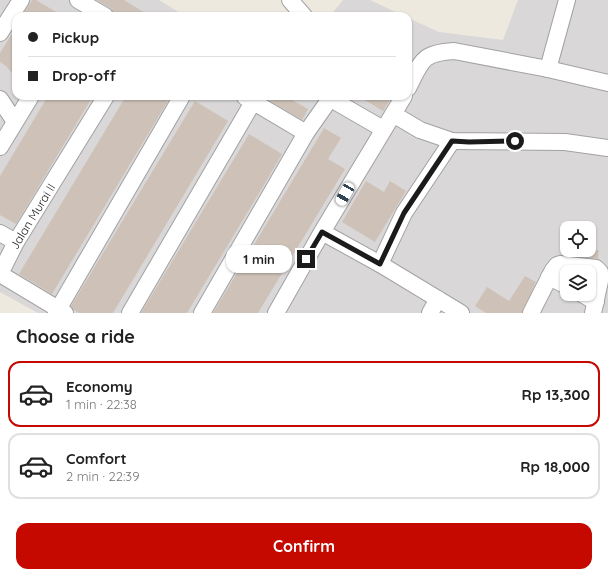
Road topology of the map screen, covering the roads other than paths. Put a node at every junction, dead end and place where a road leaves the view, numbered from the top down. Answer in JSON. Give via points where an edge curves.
{"nodes":[{"id":1,"x":21,"y":0,"type":"edge"},
{"id":2,"x":290,"y":0,"type":"edge"},
{"id":3,"x":567,"y":0,"type":"edge"},
{"id":4,"x":82,"y":7,"type":"edge"},
{"id":5,"x":13,"y":12,"type":"edge"},
{"id":6,"x":95,"y":12,"type":"edge"},
{"id":7,"x":300,"y":12,"type":"edge"},
{"id":8,"x":12,"y":14,"type":"edge"},
{"id":9,"x":0,"y":33,"type":"edge"},
{"id":10,"x":548,"y":69,"type":"junction"},
{"id":11,"x":607,"y":79,"type":"edge"},
{"id":12,"x":412,"y":80,"type":"edge"},
{"id":13,"x":0,"y":99,"type":"edge"},
{"id":14,"x":29,"y":100,"type":"edge"},
{"id":15,"x":104,"y":100,"type":"edge"},
{"id":16,"x":180,"y":100,"type":"edge"},
{"id":17,"x":247,"y":100,"type":"edge"},
{"id":18,"x":250,"y":100,"type":"edge"},
{"id":19,"x":330,"y":100,"type":"edge"},
{"id":20,"x":337,"y":100,"type":"edge"},
{"id":21,"x":402,"y":100,"type":"edge"},
{"id":22,"x":393,"y":114,"type":"junction"},
{"id":23,"x":15,"y":122,"type":"junction"},
{"id":24,"x":383,"y":129,"type":"junction"},
{"id":25,"x":306,"y":133,"type":"junction"},
{"id":26,"x":452,"y":141,"type":"junction"},
{"id":27,"x":0,"y":147,"type":"edge"},
{"id":28,"x":608,"y":148,"type":"edge"},
{"id":29,"x":322,"y":232,"type":"junction"},
{"id":30,"x":0,"y":233,"type":"edge"},
{"id":31,"x":16,"y":242,"type":"junction"},
{"id":32,"x":380,"y":264,"type":"junction"},
{"id":33,"x":549,"y":277,"type":"junction"},
{"id":34,"x":560,"y":282,"type":"edge"},
{"id":35,"x":438,"y":299,"type":"junction"},
{"id":36,"x":595,"y":307,"type":"edge"},
{"id":37,"x":60,"y":312,"type":"edge"},
{"id":38,"x":130,"y":313,"type":"edge"},
{"id":39,"x":202,"y":313,"type":"edge"},
{"id":40,"x":276,"y":313,"type":"edge"},
{"id":41,"x":430,"y":313,"type":"edge"},
{"id":42,"x":461,"y":313,"type":"edge"},
{"id":43,"x":531,"y":313,"type":"edge"}],
"edges":[{"from":1,"to":5,"type":"street"},
{"from":2,"to":7,"type":"street"},
{"from":3,"to":10,"type":"street"},
{"from":4,"to":6,"type":"street"},
{"from":8,"to":9,"type":"street"},
{"from":10,"to":11,"type":"street"},
{"from":10,"to":12,"type":"street","via":[[469,53],[439,52],[422,60]]},
{"from":13,"to":23,"type":"street"},
{"from":14,"to":23,"type":"street"},
{"from":15,"to":31,"type":"street","name":"Jalan Murai II"},
{"from":16,"to":37,"type":"street"},
{"from":17,"to":38,"type":"street"},
{"from":18,"to":25,"type":"street"},
{"from":19,"to":25,"type":"street"},
{"from":20,"to":24,"type":"street"},
{"from":21,"to":22,"type":"street"},
{"from":22,"to":24,"type":"street"},
{"from":22,"to":26,"type":"street","via":[[420,130]]},
{"from":23,"to":27,"type":"street"},
{"from":24,"to":29,"type":"street"},
{"from":25,"to":39,"type":"street"},
{"from":26,"to":28,"type":"street","via":[[565,142]]},
{"from":26,"to":32,"type":"street","via":[[404,213]]},
{"from":29,"to":32,"type":"street"},
{"from":29,"to":40,"type":"street"},
{"from":30,"to":31,"type":"street"},
{"from":31,"to":37,"type":"street","name":"Jalan Murai II","via":[[2,274]]},
{"from":32,"to":35,"type":"street"},
{"from":33,"to":34,"type":"street"},
{"from":33,"to":36,"type":"street","via":[[552,270],[560,264],[597,269],[600,272],[600,281]]},
{"from":33,"to":43,"type":"street"},
{"from":35,"to":41,"type":"street"},
{"from":35,"to":42,"type":"street"}]}
